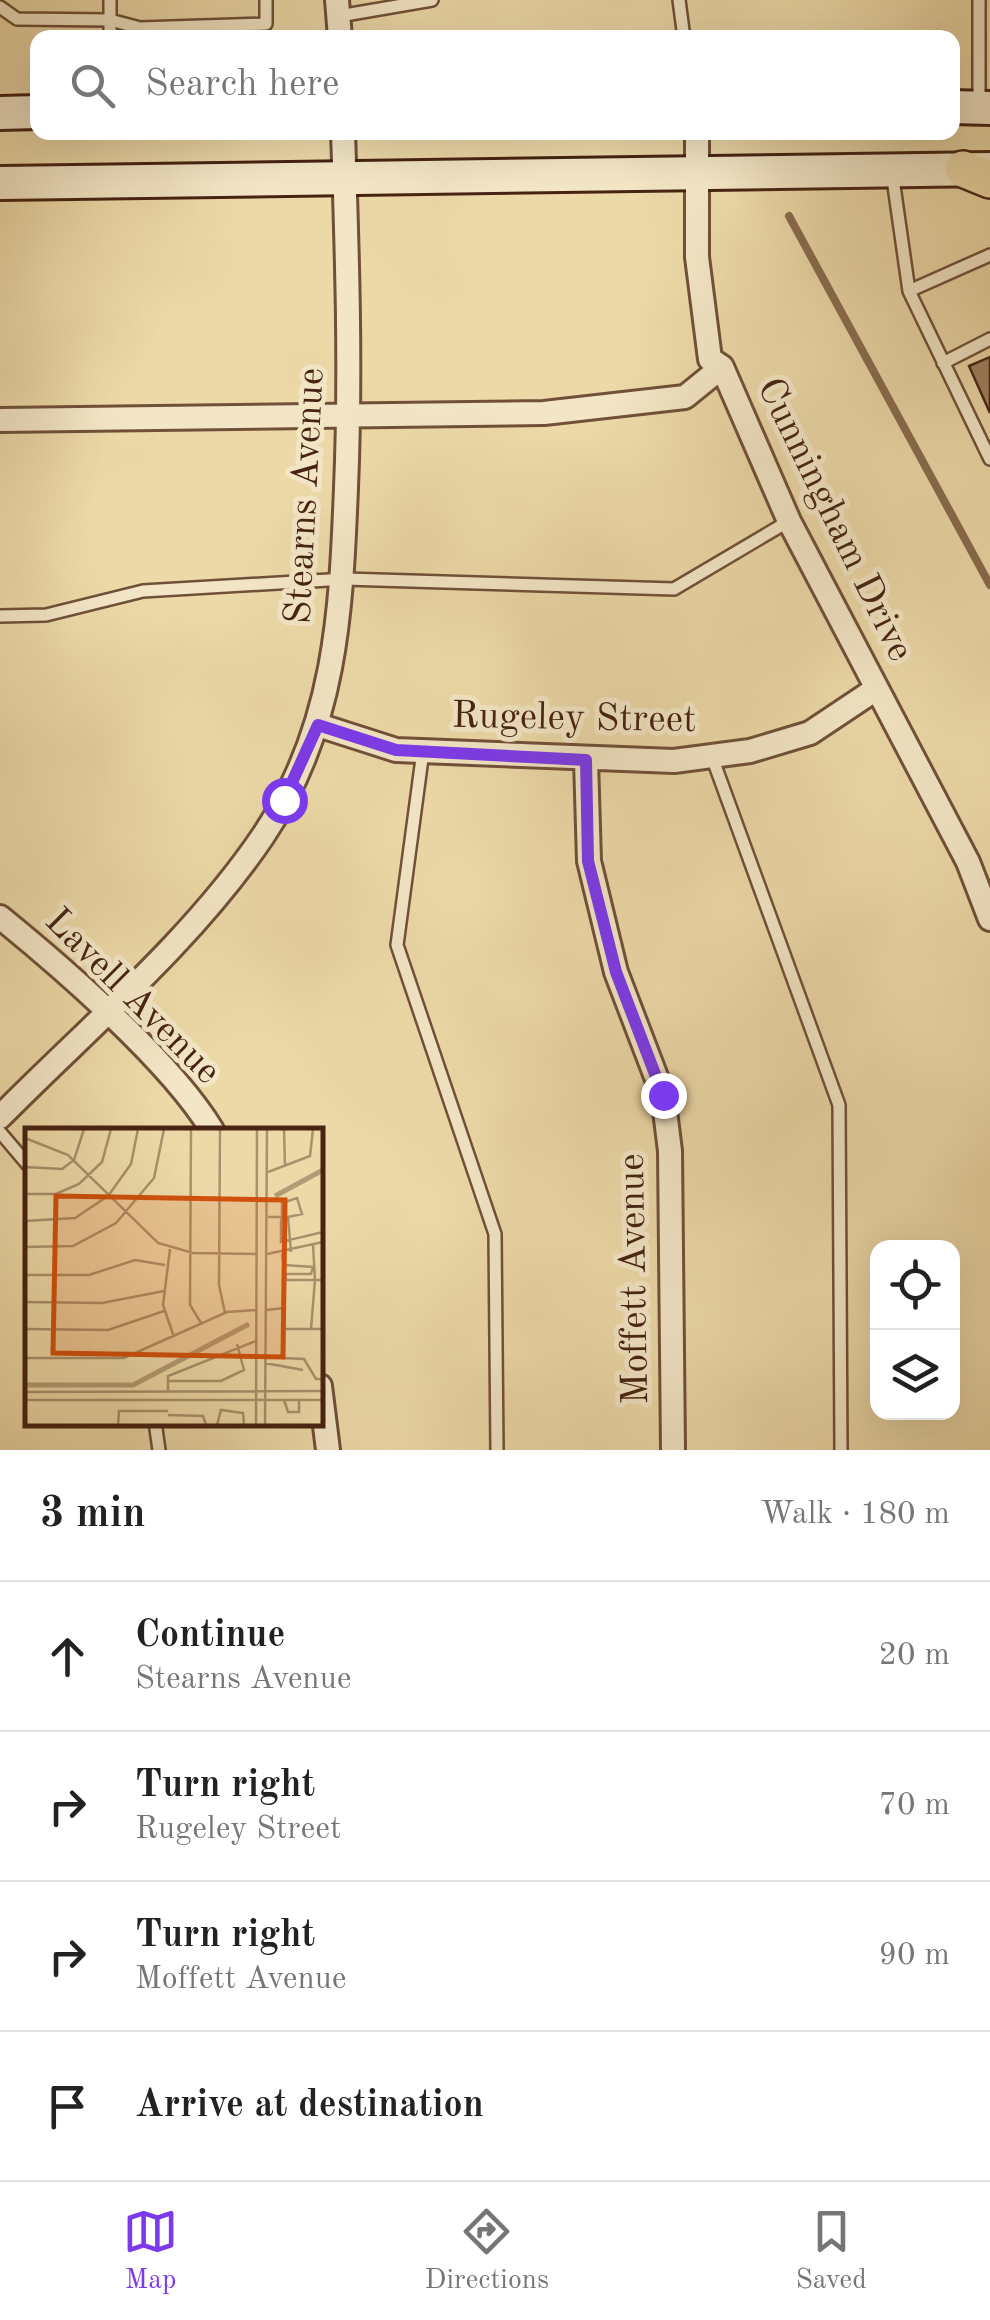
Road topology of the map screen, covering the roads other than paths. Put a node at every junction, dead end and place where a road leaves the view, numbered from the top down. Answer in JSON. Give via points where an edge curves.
{"nodes":[{"id":1,"x":110,"y":0,"type":"edge"},
{"id":2,"x":266,"y":0,"type":"edge"},
{"id":3,"x":432,"y":0,"type":"edge"},
{"id":4,"x":680,"y":0,"type":"edge"},
{"id":5,"x":979,"y":0,"type":"edge"},
{"id":6,"x":410,"y":2,"type":"edge"},
{"id":7,"x":2,"y":6,"type":"edge"},
{"id":8,"x":339,"y":18,"type":"edge"},
{"id":9,"x":110,"y":20,"type":"junction"},
{"id":10,"x":110,"y":30,"type":"edge"},
{"id":11,"x":683,"y":30,"type":"edge"},
{"id":12,"x":974,"y":108,"type":"edge"},
{"id":13,"x":30,"y":112,"type":"edge"},
{"id":14,"x":0,"y":113,"type":"edge"},
{"id":15,"x":343,"y":140,"type":"edge"},
{"id":16,"x":697,"y":140,"type":"edge"},
{"id":17,"x":891,"y":168,"type":"junction"},
{"id":18,"x":697,"y":173,"type":"junction"},
{"id":19,"x":981,"y":173,"type":"edge"},
{"id":20,"x":345,"y":178,"type":"junction"},
{"id":21,"x":0,"y":183,"type":"edge"},
{"id":22,"x":990,"y":255,"type":"edge"},
{"id":23,"x":909,"y":291,"type":"junction"},
{"id":24,"x":990,"y":339,"type":"edge"},
{"id":25,"x":943,"y":364,"type":"junction"},
{"id":26,"x":722,"y":367,"type":"junction"},
{"id":27,"x":349,"y":419,"type":"junction"},
{"id":28,"x":0,"y":420,"type":"edge"},
{"id":29,"x":990,"y":458,"type":"edge"},
{"id":30,"x":789,"y":521,"type":"junction"},
{"id":31,"x":344,"y":579,"type":"junction"},
{"id":32,"x":0,"y":616,"type":"edge"},
{"id":33,"x":876,"y":690,"type":"junction"},
{"id":34,"x":318,"y":725,"type":"junction"},
{"id":35,"x":423,"y":751,"type":"junction"},
{"id":36,"x":712,"y":758,"type":"junction"},
{"id":37,"x":586,"y":760,"type":"junction"},
{"id":38,"x":0,"y":917,"type":"edge"},
{"id":39,"x":990,"y":919,"type":"edge"},
{"id":40,"x":105,"y":1012,"type":"junction"},
{"id":41,"x":0,"y":1117,"type":"edge"},
{"id":42,"x":210,"y":1128,"type":"edge"},
{"id":43,"x":0,"y":1132,"type":"edge"},
{"id":44,"x":25,"y":1161,"type":"edge"},
{"id":45,"x":322,"y":1402,"type":"edge"},
{"id":46,"x":156,"y":1425,"type":"edge"},
{"id":47,"x":160,"y":1450,"type":"edge"},
{"id":48,"x":328,"y":1450,"type":"edge"},
{"id":49,"x":497,"y":1450,"type":"edge"},
{"id":50,"x":673,"y":1450,"type":"edge"},
{"id":51,"x":841,"y":1450,"type":"edge"}],
"edges":[{"from":1,"to":9,"type":"lane"},
{"from":2,"to":9,"type":"lane","via":[[266,24],[140,28]]},
{"from":3,"to":6,"type":"lane"},
{"from":4,"to":11,"type":"lane"},
{"from":5,"to":12,"type":"lane"},
{"from":6,"to":8,"type":"lane"},
{"from":7,"to":9,"type":"lane","via":[[17,20]]},
{"from":9,"to":10,"type":"lane"},
{"from":13,"to":14,"type":"main road"},
{"from":15,"to":20,"type":"street","name":"Stearns Avenue"},
{"from":16,"to":18,"type":"street","name":"Cunningham Drive"},
{"from":17,"to":18,"type":"main road"},
{"from":17,"to":19,"type":"main road"},
{"from":17,"to":23,"type":"lane"},
{"from":18,"to":20,"type":"main road"},
{"from":18,"to":26,"type":"street","name":"Cunningham Drive","via":[[701,300],[710,359]]},
{"from":20,"to":21,"type":"main road"},
{"from":20,"to":27,"type":"street","name":"Stearns Avenue"},
{"from":22,"to":23,"type":"lane"},
{"from":23,"to":25,"type":"lane"},
{"from":24,"to":25,"type":"lane"},
{"from":25,"to":29,"type":"lane"},
{"from":26,"to":27,"type":"street","via":[[685,396],[624,407]]},
{"from":26,"to":30,"type":"street","name":"Cunningham Drive"},
{"from":27,"to":28,"type":"street"},
{"from":27,"to":31,"type":"street","name":"Stearns Avenue"},
{"from":30,"to":31,"type":"lane","via":[[674,589]]},
{"from":30,"to":33,"type":"street","name":"Cunningham Drive"},
{"from":31,"to":32,"type":"lane","via":[[143,591],[46,615]]},
{"from":31,"to":34,"type":"street","name":"Stearns Avenue"},
{"from":33,"to":36,"type":"street","name":"Rugeley Street","via":[[810,733]]},
{"from":33,"to":39,"type":"street","name":"Cunningham Drive","via":[[968,862]]},
{"from":34,"to":35,"type":"street","name":"Rugeley Street","via":[[371,745]]},
{"from":34,"to":40,"type":"street","name":"Stearns Avenue","via":[[263,836],[192,925]]},
{"from":35,"to":37,"type":"street","name":"Rugeley Street"},
{"from":35,"to":49,"type":"lane","via":[[397,944],[494,1234]]},
{"from":36,"to":37,"type":"street","name":"Rugeley Street"},
{"from":36,"to":51,"type":"lane","via":[[839,1105]]},
{"from":37,"to":50,"type":"street","name":"Moffett Avenue","via":[[588,861],[616,972],[663,1095],[670,1151]]},
{"from":38,"to":40,"type":"street","name":"Lavell Avenue"},
{"from":40,"to":41,"type":"street","name":"Stearns Avenue"},
{"from":40,"to":42,"type":"street","name":"Lavell Avenue"},
{"from":43,"to":44,"type":"lane"},
{"from":45,"to":48,"type":"street"},
{"from":46,"to":47,"type":"lane"}]}
